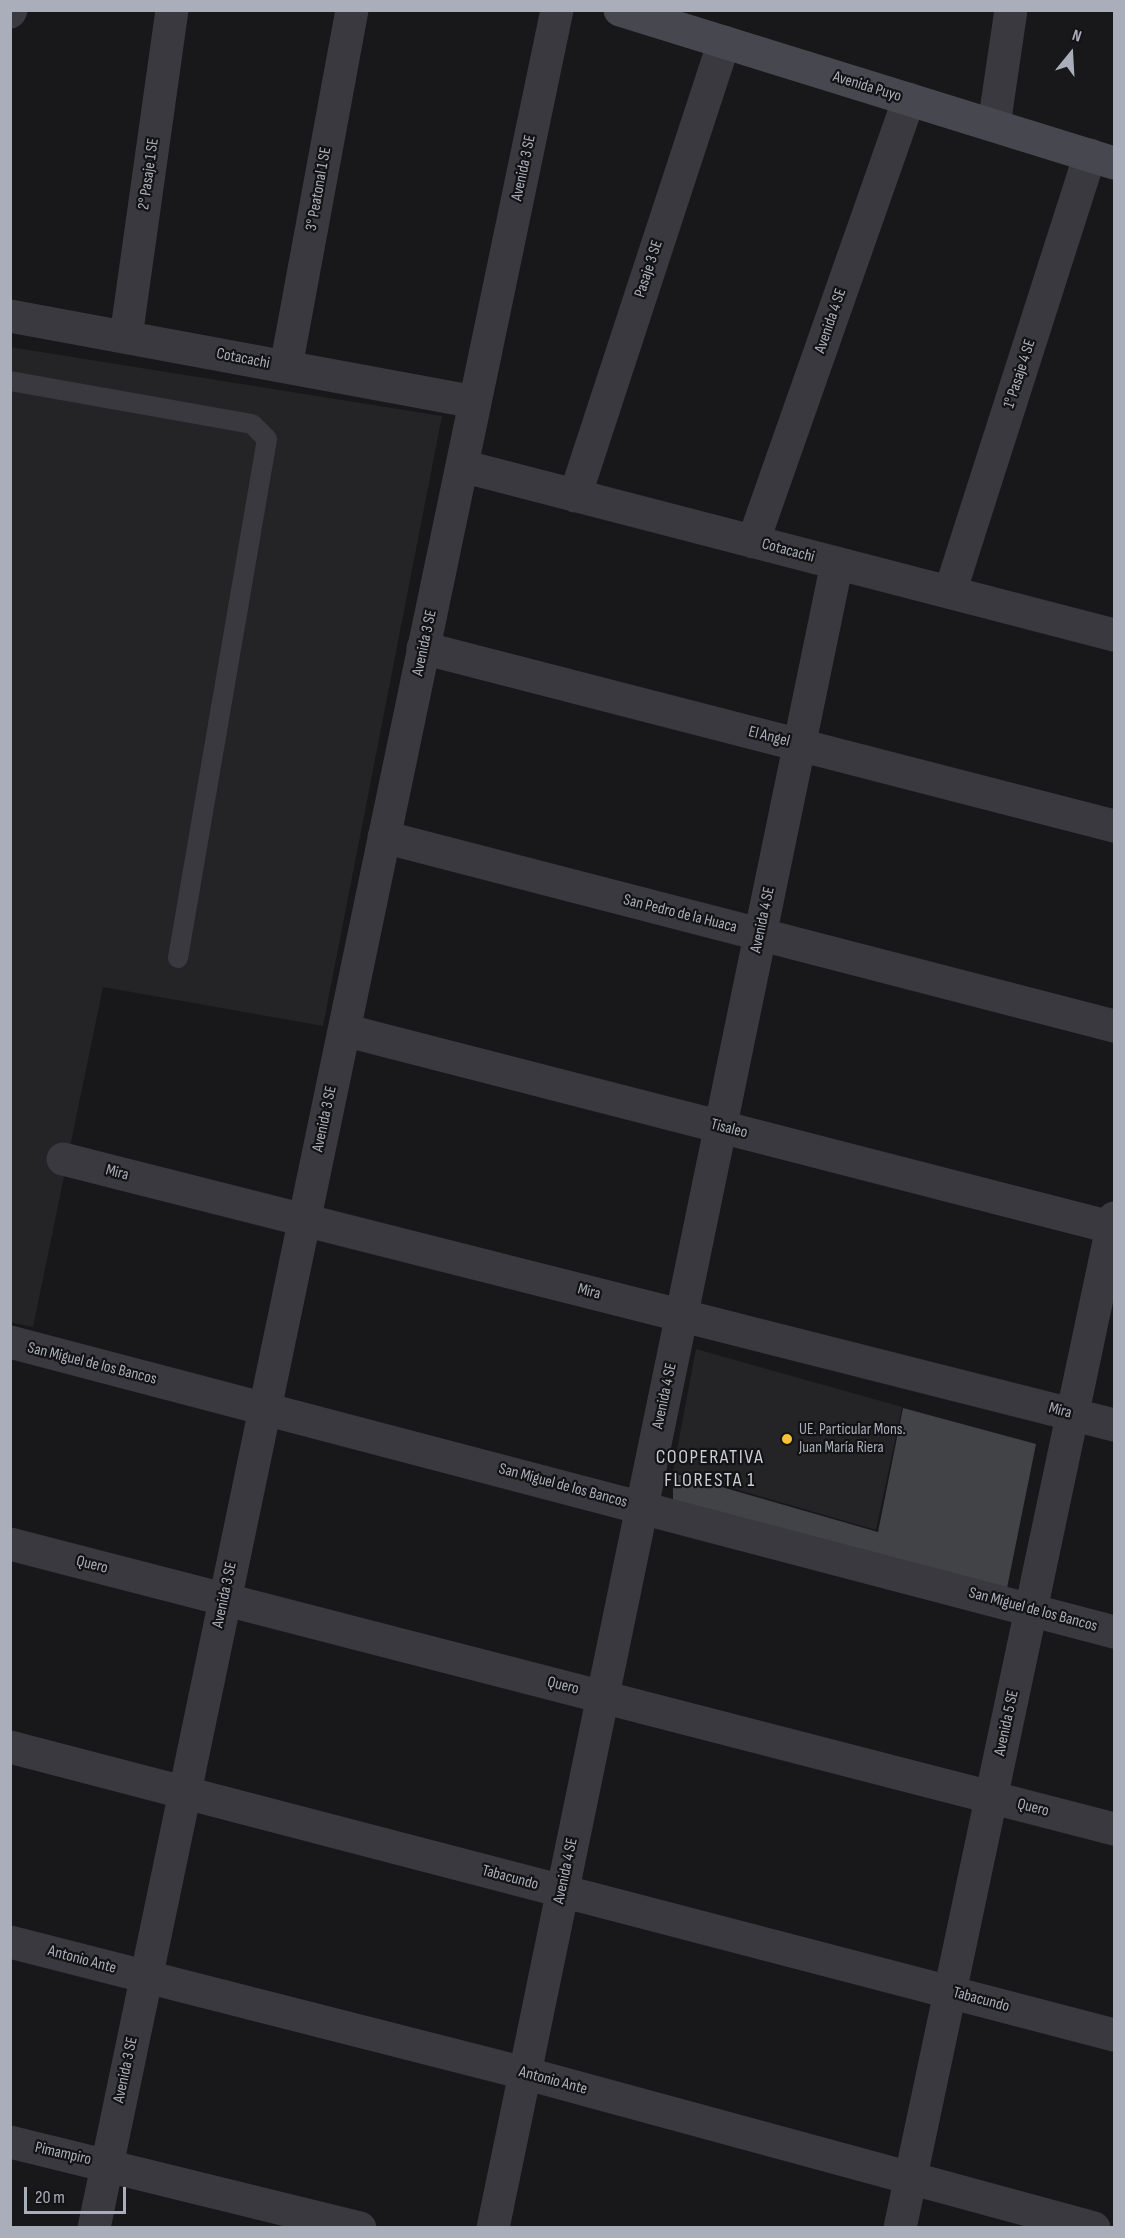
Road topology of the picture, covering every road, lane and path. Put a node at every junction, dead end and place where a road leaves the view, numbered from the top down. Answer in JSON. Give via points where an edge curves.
{"nodes":[{"id":1,"x":172,"y":10,"type":"edge"},
{"id":2,"x":352,"y":10,"type":"edge"},
{"id":3,"x":557,"y":10,"type":"edge"},
{"id":4,"x":620,"y":10,"type":"edge"},
{"id":5,"x":1011,"y":10,"type":"edge"},
{"id":6,"x":724,"y":42,"type":"junction"},
{"id":7,"x":909,"y":99,"type":"junction"},
{"id":8,"x":994,"y":125,"type":"junction"},
{"id":9,"x":1102,"y":159,"type":"edge"},
{"id":10,"x":10,"y":316,"type":"edge"},
{"id":11,"x":126,"y":337,"type":"junction"},
{"id":12,"x":286,"y":367,"type":"junction"},
{"id":13,"x":10,"y":381,"type":"edge"},
{"id":14,"x":475,"y":402,"type":"junction"},
{"id":15,"x":462,"y":466,"type":"junction"},
{"id":16,"x":575,"y":495,"type":"junction"},
{"id":17,"x":753,"y":542,"type":"junction"},
{"id":18,"x":837,"y":563,"type":"junction"},
{"id":19,"x":950,"y":592,"type":"junction"},
{"id":20,"x":1114,"y":635,"type":"edge"},
{"id":21,"x":423,"y":648,"type":"junction"},
{"id":22,"x":800,"y":745,"type":"junction"},
{"id":23,"x":1114,"y":826,"type":"edge"},
{"id":24,"x":384,"y":837,"type":"junction"},
{"id":25,"x":760,"y":934,"type":"junction"},
{"id":26,"x":178,"y":958,"type":"dead end"},
{"id":27,"x":1114,"y":1026,"type":"edge"},
{"id":28,"x":344,"y":1030,"type":"junction"},
{"id":29,"x":721,"y":1127,"type":"junction"},
{"id":30,"x":63,"y":1159,"type":"dead end"},
{"id":31,"x":304,"y":1221,"type":"junction"},
{"id":32,"x":1114,"y":1224,"type":"edge"},
{"id":33,"x":681,"y":1315,"type":"junction"},
{"id":34,"x":10,"y":1342,"type":"edge"},
{"id":35,"x":264,"y":1408,"type":"junction"},
{"id":36,"x":1072,"y":1414,"type":"junction"},
{"id":37,"x":1114,"y":1425,"type":"edge"},
{"id":38,"x":642,"y":1507,"type":"junction"},
{"id":39,"x":10,"y":1544,"type":"edge"},
{"id":40,"x":224,"y":1599,"type":"junction"},
{"id":41,"x":1031,"y":1610,"type":"junction"},
{"id":42,"x":1114,"y":1632,"type":"edge"},
{"id":43,"x":602,"y":1697,"type":"junction"},
{"id":44,"x":10,"y":1747,"type":"edge"},
{"id":45,"x":184,"y":1792,"type":"junction"},
{"id":46,"x":991,"y":1797,"type":"junction"},
{"id":47,"x":1114,"y":1829,"type":"edge"},
{"id":48,"x":562,"y":1891,"type":"junction"},
{"id":49,"x":10,"y":1942,"type":"edge"},
{"id":50,"x":146,"y":1977,"type":"junction"},
{"id":51,"x":950,"y":1992,"type":"junction"},
{"id":52,"x":1114,"y":2035,"type":"edge"},
{"id":53,"x":525,"y":2073,"type":"junction"},
{"id":54,"x":10,"y":2142,"type":"edge"},
{"id":55,"x":107,"y":2164,"type":"junction"},
{"id":56,"x":910,"y":2177,"type":"junction"},
{"id":57,"x":94,"y":2228,"type":"edge"},
{"id":58,"x":360,"y":2228,"type":"edge"},
{"id":59,"x":493,"y":2228,"type":"edge"},
{"id":60,"x":900,"y":2228,"type":"edge"},
{"id":61,"x":1094,"y":2228,"type":"edge"}],
"edges":[{"from":1,"to":11,"type":"street","name":"2° Pasaje 1 SE"},
{"from":2,"to":12,"type":"street","name":"3° Peatonal 1 SE"},
{"from":3,"to":14,"type":"street","name":"Avenida 3 SE"},
{"from":4,"to":6,"type":"street","name":"Avenida Puyo"},
{"from":5,"to":8,"type":"street"},
{"from":6,"to":7,"type":"street","name":"Avenida Puyo"},
{"from":6,"to":16,"type":"street","name":"Pasaje 3 SE"},
{"from":7,"to":8,"type":"street","name":"Avenida Puyo"},
{"from":7,"to":17,"type":"street","name":"Avenida 4 SE"},
{"from":8,"to":9,"type":"street","name":"Avenida Puyo"},
{"from":9,"to":19,"type":"street","name":"1° Pasaje 4 SE"},
{"from":10,"to":11,"type":"street","name":"Cotacachi"},
{"from":11,"to":12,"type":"street","name":"Cotacachi"},
{"from":12,"to":14,"type":"street","name":"Cotacachi"},
{"from":13,"to":26,"type":"lane","via":[[252,424],[267,439]]},
{"from":14,"to":15,"type":"street","name":"Avenida 3 SE"},
{"from":15,"to":16,"type":"street","name":"Cotacachi"},
{"from":15,"to":21,"type":"street","name":"Avenida 3 SE"},
{"from":16,"to":17,"type":"street","name":"Cotacachi"},
{"from":17,"to":18,"type":"street","name":"Cotacachi"},
{"from":18,"to":19,"type":"street","name":"Cotacachi"},
{"from":18,"to":22,"type":"street","name":"Avenida 4 SE"},
{"from":19,"to":20,"type":"street","name":"Cotacachi"},
{"from":21,"to":22,"type":"street","name":"El Angel"},
{"from":21,"to":24,"type":"street","name":"Avenida 3 SE"},
{"from":22,"to":23,"type":"street","name":"El Angel"},
{"from":22,"to":25,"type":"street","name":"Avenida 4 SE"},
{"from":24,"to":25,"type":"street","name":"San Pedro de la Huaca"},
{"from":24,"to":28,"type":"street","name":"Avenida 3 SE"},
{"from":25,"to":27,"type":"street","name":"San Pedro de la Huaca"},
{"from":25,"to":29,"type":"street","name":"Avenida 4 SE"},
{"from":28,"to":29,"type":"street","name":"Tisaleo"},
{"from":28,"to":31,"type":"street","name":"Avenida 3 SE"},
{"from":29,"to":32,"type":"street","name":"Tisaleo"},
{"from":29,"to":33,"type":"street","name":"Avenida 4 SE"},
{"from":30,"to":31,"type":"street","name":"Mira"},
{"from":31,"to":33,"type":"street","name":"Mira"},
{"from":31,"to":35,"type":"street","name":"Avenida 3 SE"},
{"from":32,"to":36,"type":"street","name":"Avenida 5 SE"},
{"from":33,"to":36,"type":"street","name":"Mira"},
{"from":33,"to":38,"type":"street","name":"Avenida 4 SE"},
{"from":34,"to":35,"type":"street","name":"San Miguel de los Bancos"},
{"from":35,"to":38,"type":"street","name":"San Miguel de los Bancos"},
{"from":35,"to":40,"type":"street","name":"Avenida 3 SE"},
{"from":36,"to":37,"type":"street","name":"Mira"},
{"from":36,"to":41,"type":"street","name":"Avenida 5 SE"},
{"from":38,"to":41,"type":"street","name":"San Miguel de los Bancos"},
{"from":38,"to":43,"type":"street","name":"Avenida 4 SE"},
{"from":39,"to":40,"type":"street","name":"Quero"},
{"from":40,"to":43,"type":"street","name":"Quero"},
{"from":40,"to":45,"type":"street","name":"Avenida 3 SE"},
{"from":41,"to":42,"type":"street","name":"San Miguel de los Bancos"},
{"from":41,"to":46,"type":"street","name":"Avenida 5 SE"},
{"from":43,"to":46,"type":"street","name":"Quero"},
{"from":43,"to":48,"type":"street","name":"Avenida 4 SE"},
{"from":44,"to":45,"type":"street","name":"Tabacundo"},
{"from":45,"to":48,"type":"street","name":"Tabacundo"},
{"from":45,"to":50,"type":"street","name":"Avenida 3 SE"},
{"from":46,"to":47,"type":"street","name":"Quero"},
{"from":46,"to":51,"type":"street","name":"Avenida 5 SE"},
{"from":48,"to":51,"type":"street","name":"Tabacundo"},
{"from":48,"to":53,"type":"street","name":"Avenida 4 SE"},
{"from":49,"to":50,"type":"street","name":"Antonio Ante"},
{"from":50,"to":53,"type":"street","name":"Antonio Ante"},
{"from":50,"to":55,"type":"street","name":"Avenida 3 SE"},
{"from":51,"to":52,"type":"street","name":"Tabacundo"},
{"from":51,"to":56,"type":"street","name":"Avenida 5 SE"},
{"from":53,"to":56,"type":"street","name":"Antonio Ante"},
{"from":53,"to":59,"type":"street","name":"Avenida 4 SE"},
{"from":54,"to":55,"type":"street","name":"Pimampiro"},
{"from":55,"to":57,"type":"street","name":"Avenida 3 SE"},
{"from":55,"to":58,"type":"street","name":"Pimampiro"},
{"from":56,"to":60,"type":"street","name":"Avenida 5 SE"},
{"from":56,"to":61,"type":"street","name":"Antonio Ante"}]}
